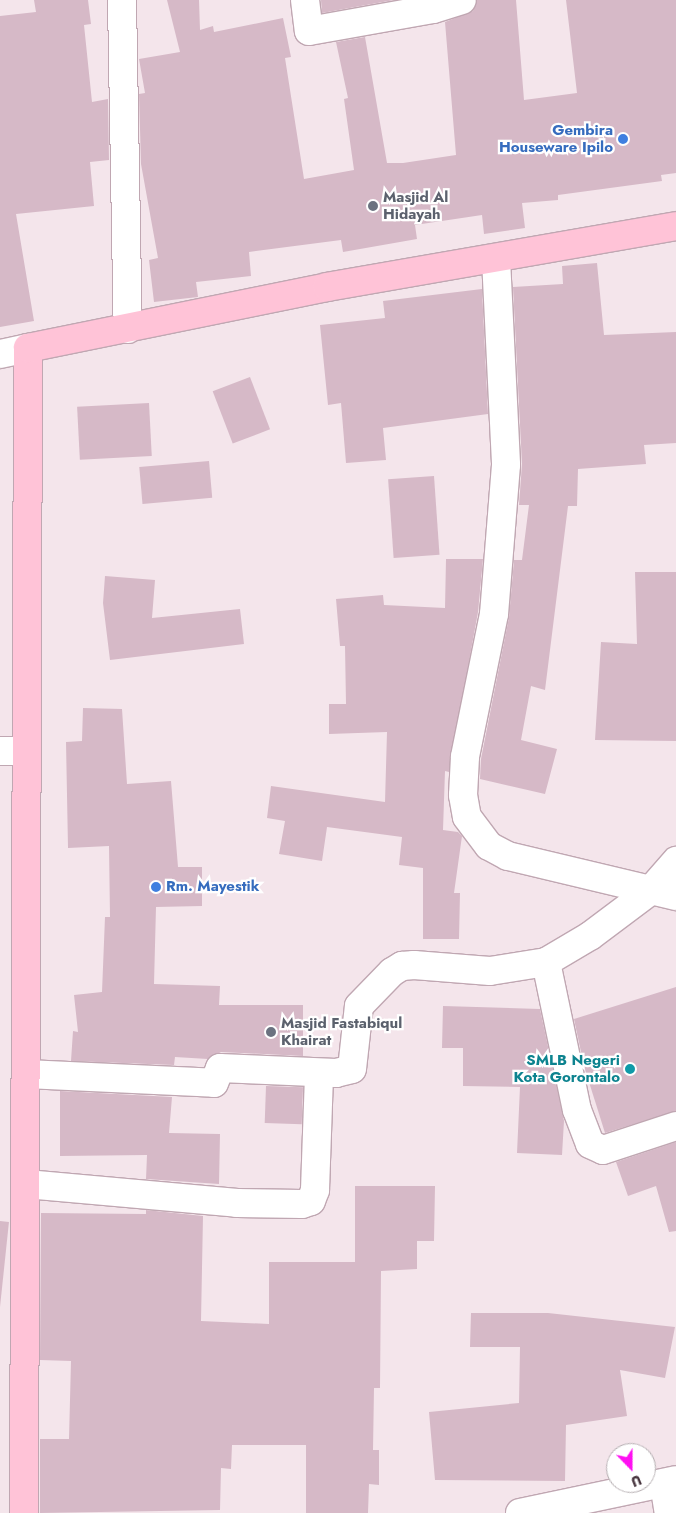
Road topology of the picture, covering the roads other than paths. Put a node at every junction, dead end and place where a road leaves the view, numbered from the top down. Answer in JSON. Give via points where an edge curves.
{"nodes":[{"id":1,"x":122,"y":0,"type":"edge"},
{"id":2,"x":305,"y":0,"type":"edge"},
{"id":3,"x":462,"y":0,"type":"edge"},
{"id":4,"x":676,"y":226,"type":"edge"},
{"id":5,"x":496,"y":259,"type":"junction"},
{"id":6,"x":128,"y":329,"type":"junction"},
{"id":7,"x":28,"y":348,"type":"junction"},
{"id":8,"x":0,"y":354,"type":"edge"},
{"id":9,"x":12,"y":751,"type":"edge"},
{"id":10,"x":676,"y":861,"type":"edge"},
{"id":11,"x":663,"y":893,"type":"edge"},
{"id":12,"x":546,"y":962,"type":"junction"},
{"id":13,"x":319,"y":1073,"type":"junction"},
{"id":14,"x":26,"y":1074,"type":"junction"},
{"id":15,"x":676,"y":1126,"type":"edge"},
{"id":16,"x":26,"y":1184,"type":"junction"},
{"id":17,"x":670,"y":1482,"type":"edge"},
{"id":18,"x":24,"y":1513,"type":"edge"},
{"id":19,"x":520,"y":1513,"type":"edge"},
{"id":20,"x":669,"y":1513,"type":"edge"}],
"edges":[{"from":1,"to":6,"type":"street"},
{"from":2,"to":3,"type":"street","via":[[309,30],[433,9]]},
{"from":4,"to":5,"type":"street"},
{"from":5,"to":6,"type":"street","via":[[326,286]]},
{"from":5,"to":11,"type":"street","via":[[506,465],[494,614],[465,757],[463,794],[467,817],[489,846],[508,856]]},
{"from":6,"to":7,"type":"street"},
{"from":7,"to":8,"type":"street"},
{"from":7,"to":9,"type":"street"},
{"from":9,"to":14,"type":"street"},
{"from":10,"to":11,"type":"street"},
{"from":11,"to":12,"type":"street"},
{"from":12,"to":13,"type":"street","via":[[490,971],[402,966],[358,1006],[352,1069]]},
{"from":12,"to":15,"type":"street","via":[[577,1110],[590,1144],[603,1150]]},
{"from":13,"to":14,"type":"street","via":[[220,1068],[214,1083]]},
{"from":13,"to":16,"type":"street","via":[[315,1190],[311,1201],[302,1204],[237,1203]]},
{"from":14,"to":16,"type":"street"},
{"from":16,"to":18,"type":"street"},
{"from":17,"to":19,"type":"street"},
{"from":17,"to":20,"type":"street"}]}
